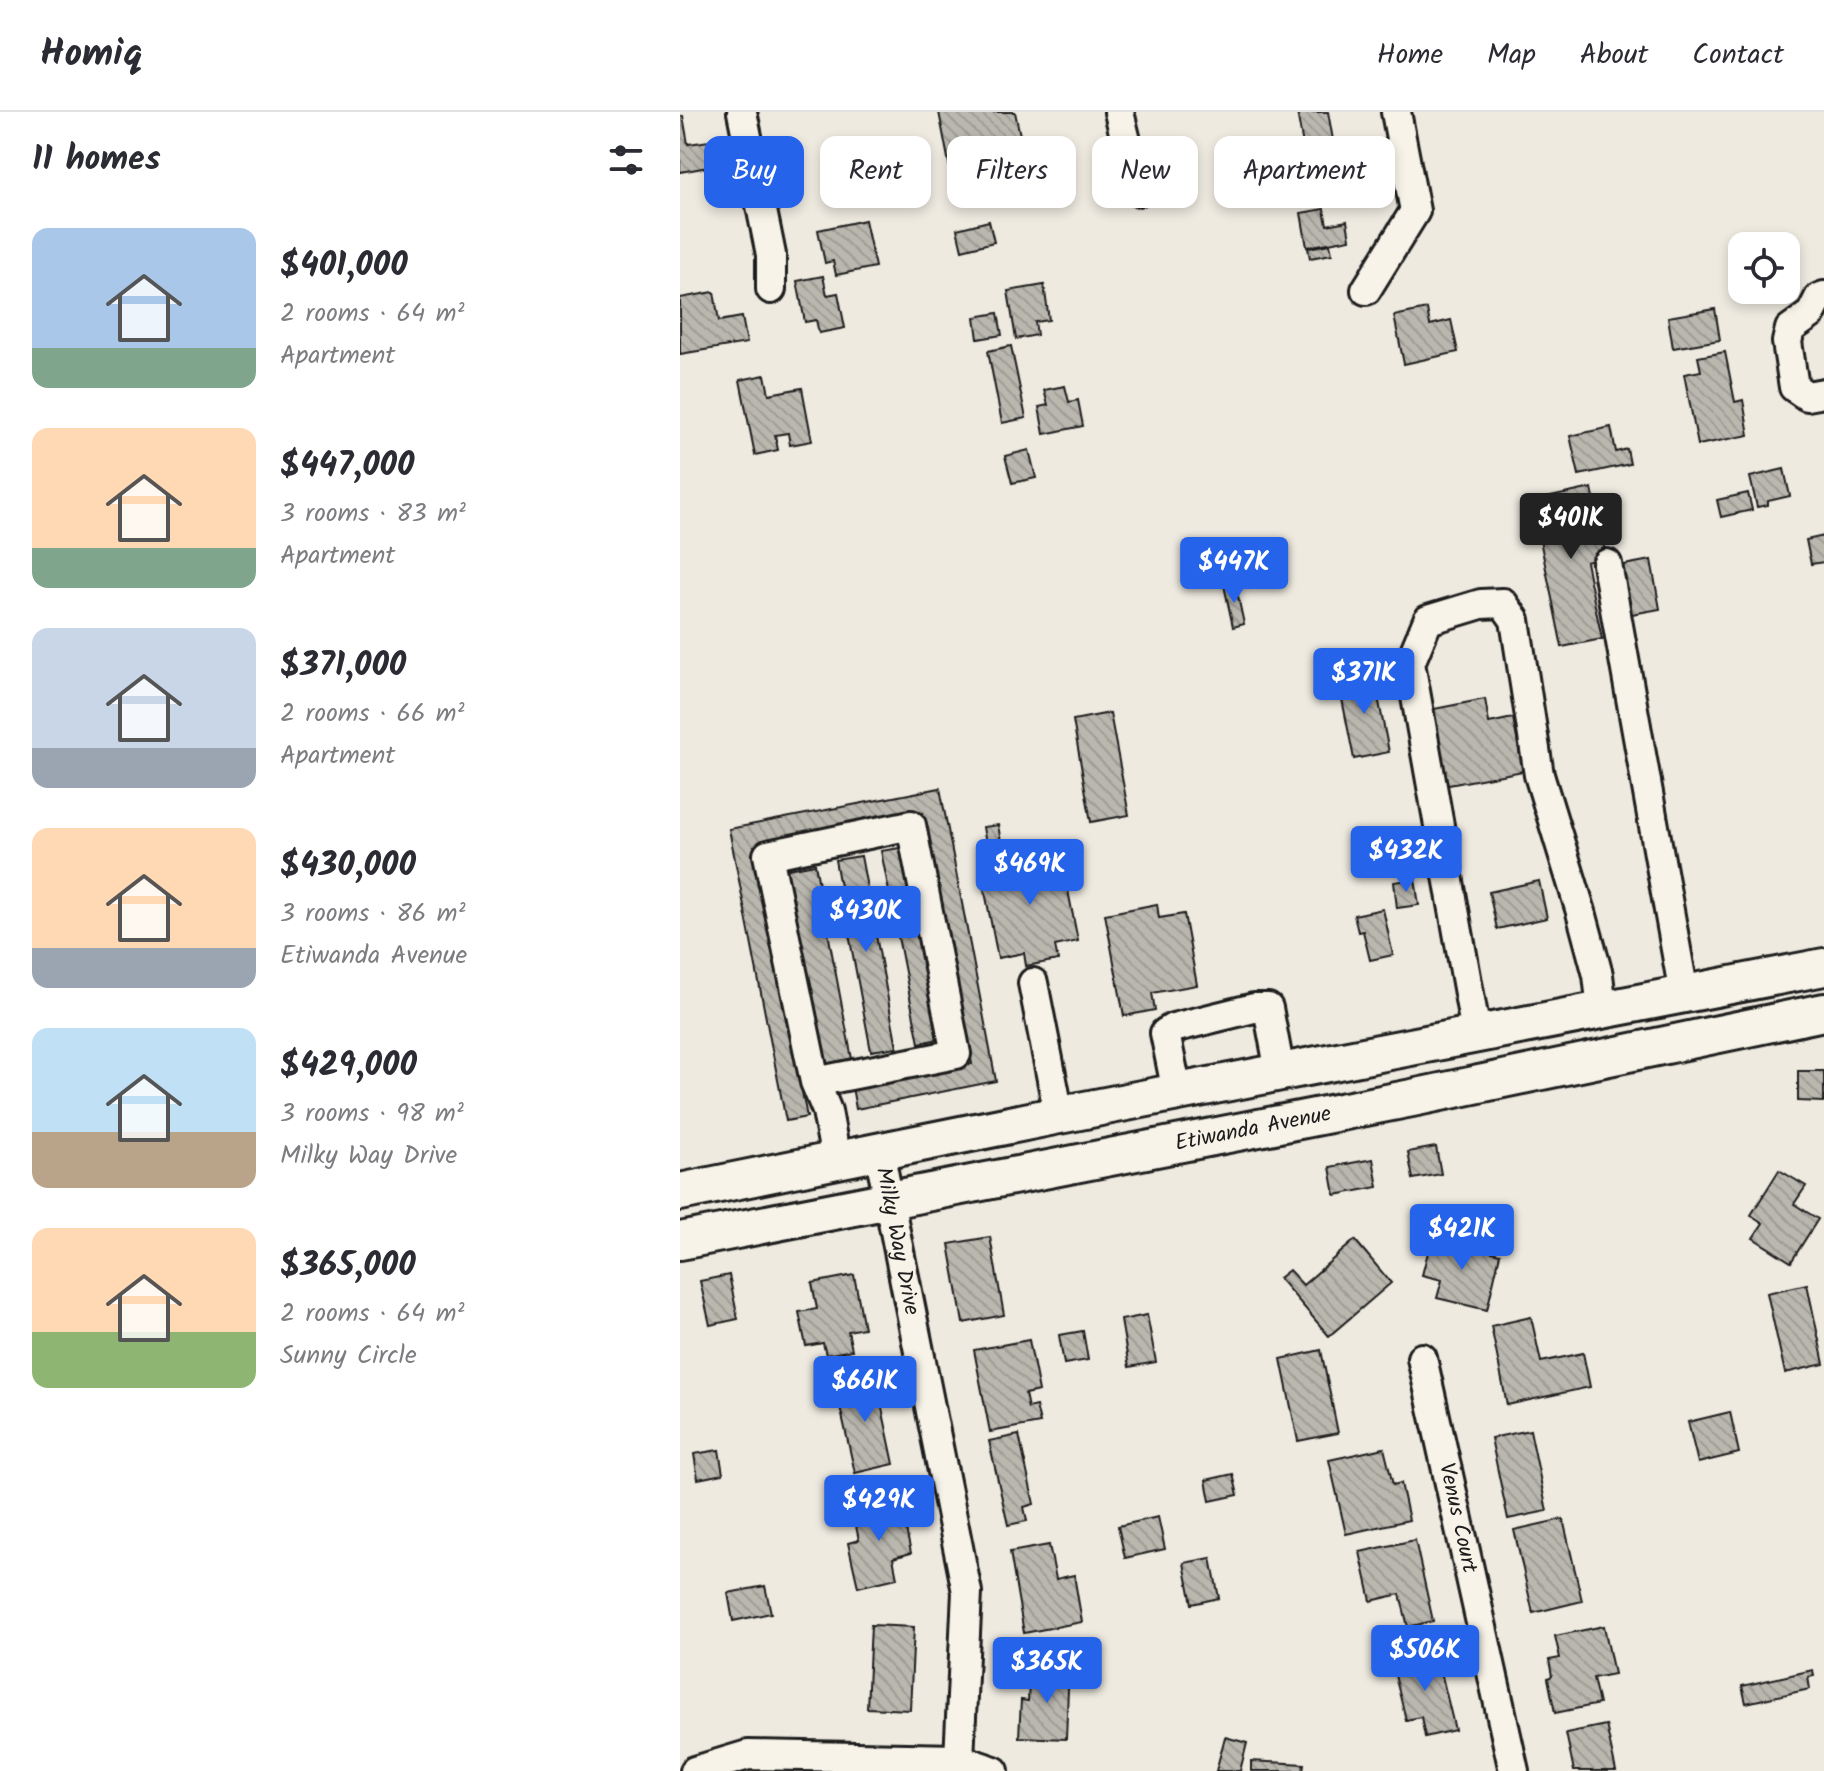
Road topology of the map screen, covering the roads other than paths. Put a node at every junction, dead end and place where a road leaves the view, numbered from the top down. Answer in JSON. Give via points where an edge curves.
{"nodes":[{"id":1,"x":742,"y":112,"type":"edge"},
{"id":2,"x":1119,"y":112,"type":"edge"},
{"id":3,"x":1396,"y":112,"type":"edge"},
{"id":4,"x":1125,"y":136,"type":"edge"},
{"id":5,"x":771,"y":289,"type":"dead end"},
{"id":6,"x":1366,"y":290,"type":"dead end"},
{"id":7,"x":1824,"y":296,"type":"edge"},
{"id":8,"x":1824,"y":393,"type":"edge"},
{"id":9,"x":1607,"y":564,"type":"dead end"},
{"id":10,"x":1824,"y":967,"type":"edge"},
{"id":11,"x":1033,"y":983,"type":"dead end"},
{"id":12,"x":1684,"y":994,"type":"junction"},
{"id":13,"x":1602,"y":1009,"type":"junction"},
{"id":14,"x":1824,"y":1012,"type":"edge"},
{"id":15,"x":1476,"y":1033,"type":"junction"},
{"id":16,"x":1280,"y":1072,"type":"junction"},
{"id":17,"x":815,"y":1082,"type":"junction"},
{"id":18,"x":1177,"y":1092,"type":"junction"},
{"id":19,"x":1059,"y":1115,"type":"junction"},
{"id":20,"x":879,"y":1151,"type":"junction"},
{"id":21,"x":836,"y":1160,"type":"junction"},
{"id":22,"x":680,"y":1192,"type":"edge"},
{"id":23,"x":890,"y":1200,"type":"junction"},
{"id":24,"x":680,"y":1241,"type":"edge"},
{"id":25,"x":1422,"y":1358,"type":"dead end"},
{"id":26,"x":959,"y":1759,"type":"junction"},
{"id":27,"x":695,"y":1771,"type":"edge"},
{"id":28,"x":994,"y":1771,"type":"edge"},
{"id":29,"x":1514,"y":1771,"type":"edge"}],
"edges":[{"from":1,"to":5,"type":"street","via":[[771,255]]},
{"from":2,"to":4,"type":"street"},
{"from":3,"to":6,"type":"street","via":[[1415,211]]},
{"from":7,"to":8,"type":"street","via":[[1790,329],[1787,342],[1794,387],[1807,396]]},
{"from":9,"to":12,"type":"street"},
{"from":10,"to":12,"type":"main road"},
{"from":11,"to":19,"type":"street"},
{"from":12,"to":13,"type":"main road"},
{"from":13,"to":15,"type":"main road"},
{"from":13,"to":15,"type":"street","via":[[1585,925],[1539,775],[1515,620],[1503,603],[1481,604],[1428,620],[1410,663]]},
{"from":14,"to":23,"type":"main road","name":"Etiwanda Avenue"},
{"from":15,"to":16,"type":"main road"},
{"from":16,"to":18,"type":"main road"},
{"from":16,"to":18,"type":"street","via":[[1268,1008],[1254,1008],[1165,1033]]},
{"from":17,"to":17,"type":"street","via":[[768,855],[911,825],[956,1054]]},
{"from":17,"to":21,"type":"street","via":[[827,1111]]},
{"from":18,"to":19,"type":"main road"},
{"from":19,"to":20,"type":"main road"},
{"from":20,"to":21,"type":"main road"},
{"from":20,"to":23,"type":"street","name":"Milky Way Drive"},
{"from":21,"to":22,"type":"main road"},
{"from":23,"to":24,"type":"main road","name":"Etiwanda Avenue"},
{"from":23,"to":26,"type":"street","name":"Milky Way Drive","via":[[967,1592]]},
{"from":25,"to":29,"type":"street","name":"Venus Court"},
{"from":26,"to":27,"type":"street","via":[[748,1755]]},
{"from":26,"to":28,"type":"street"}]}
